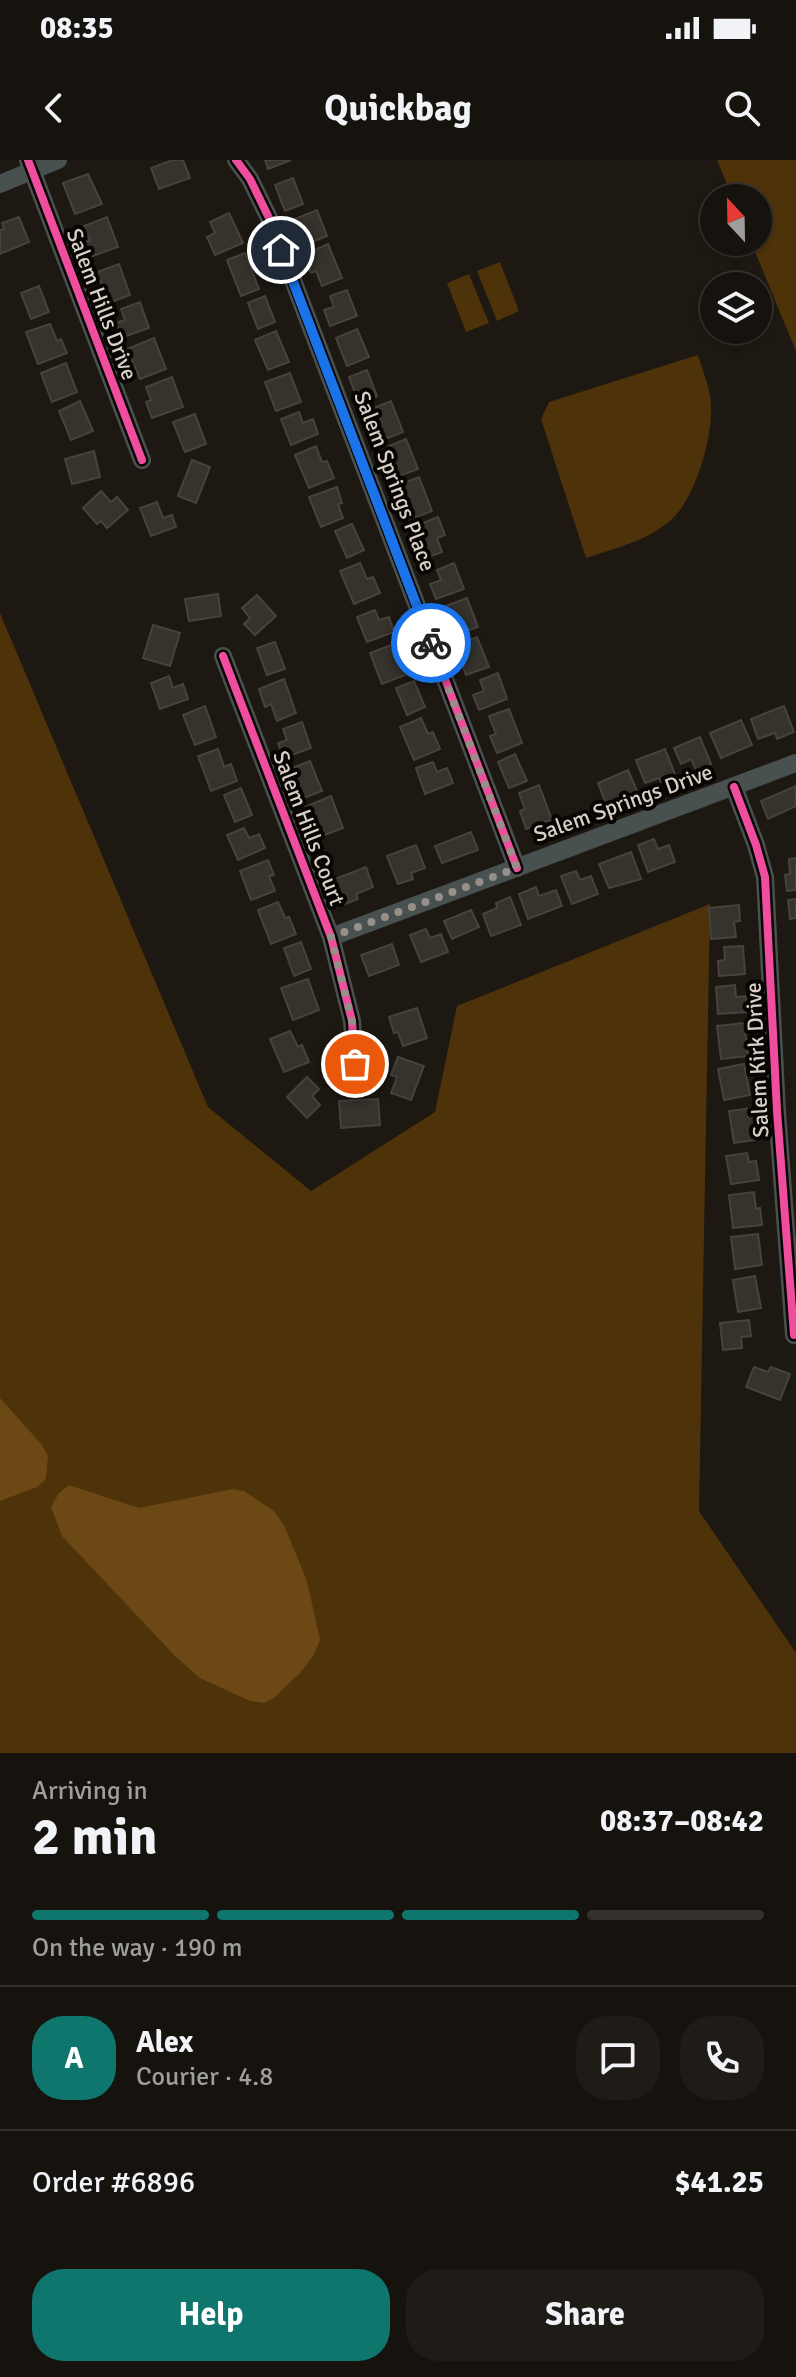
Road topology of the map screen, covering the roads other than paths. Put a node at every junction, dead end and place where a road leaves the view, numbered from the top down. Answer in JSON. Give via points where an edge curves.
{"nodes":[{"id":1,"x":58,"y":160,"type":"edge"},
{"id":2,"x":236,"y":160,"type":"edge"},
{"id":3,"x":30,"y":165,"type":"edge"},
{"id":4,"x":0,"y":184,"type":"edge"},
{"id":5,"x":142,"y":460,"type":"dead end"},
{"id":6,"x":223,"y":656,"type":"dead end"},
{"id":7,"x":796,"y":763,"type":"edge"},
{"id":8,"x":734,"y":787,"type":"junction"},
{"id":9,"x":517,"y":868,"type":"junction"},
{"id":10,"x":331,"y":937,"type":"junction"},
{"id":11,"x":355,"y":1064,"type":"dead end"},
{"id":12,"x":794,"y":1335,"type":"edge"}],
"edges":[{"from":1,"to":3,"type":"street"},
{"from":2,"to":9,"type":"street","name":"Salem Springs Place","via":[[270,220]]},
{"from":3,"to":4,"type":"street"},
{"from":3,"to":5,"type":"street","name":"Salem Hills Drive"},
{"from":6,"to":10,"type":"street","name":"Salem Hills Court"},
{"from":7,"to":8,"type":"street","name":"Salem Springs Drive"},
{"from":8,"to":9,"type":"street","name":"Salem Springs Drive"},
{"from":8,"to":12,"type":"street","name":"Salem Kirk Drive","via":[[765,877]]},
{"from":9,"to":10,"type":"street","name":"Salem Springs Drive"},
{"from":10,"to":11,"type":"street","name":"Salem Hills Court","via":[[352,1021]]}]}
